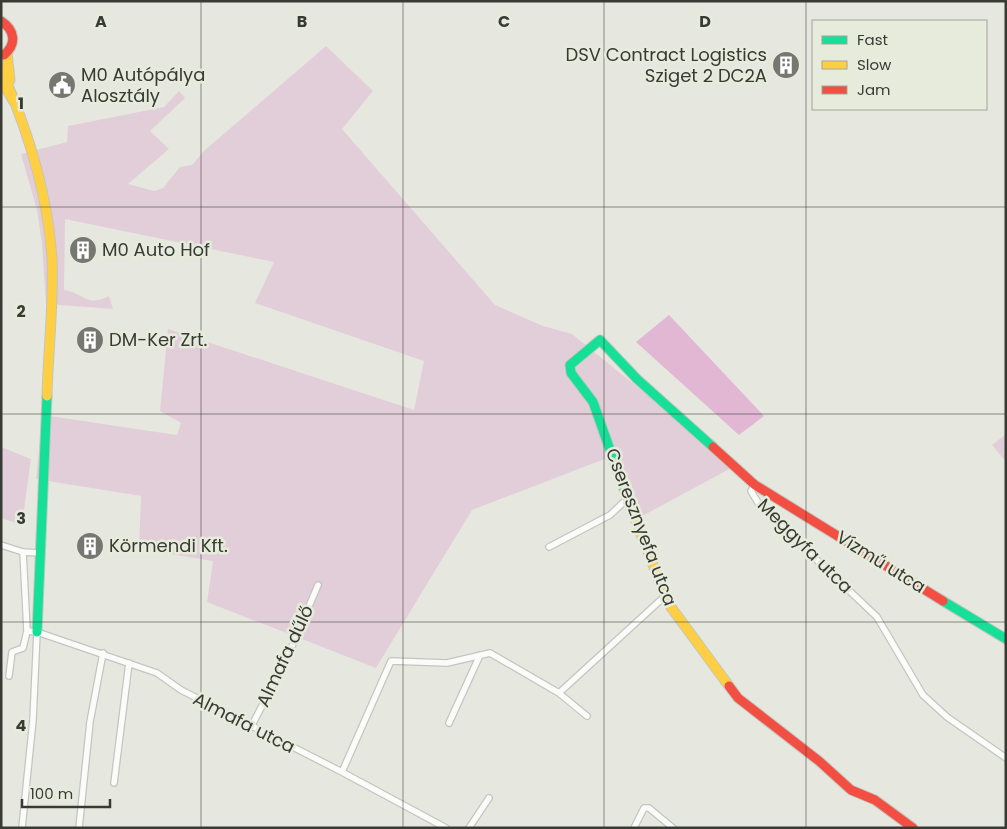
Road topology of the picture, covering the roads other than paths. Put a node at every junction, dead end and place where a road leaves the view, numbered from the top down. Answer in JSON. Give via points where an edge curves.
{"nodes":[{"id":1,"x":1,"y":21,"type":"edge"},
{"id":2,"x":4,"y":55,"type":"edge"},
{"id":3,"x":1,"y":69,"type":"edge"},
{"id":4,"x":1,"y":80,"type":"edge"},
{"id":5,"x":14,"y":102,"type":"junction"},
{"id":6,"x":600,"y":340,"type":"joint"},
{"id":7,"x":755,"y":485,"type":"junction"},
{"id":8,"x":627,"y":499,"type":"junction"},
{"id":9,"x":1,"y":545,"type":"edge"},
{"id":10,"x":549,"y":547,"type":"dead end"},
{"id":11,"x":23,"y":552,"type":"junction"},
{"id":12,"x":40,"y":553,"type":"junction"},
{"id":13,"x":318,"y":584,"type":"dead end"},
{"id":14,"x":664,"y":597,"type":"junction"},
{"id":15,"x":27,"y":631,"type":"junction"},
{"id":16,"x":37,"y":632,"type":"junction"},
{"id":17,"x":1006,"y":639,"type":"edge"},
{"id":18,"x":103,"y":653,"type":"junction"},
{"id":19,"x":480,"y":655,"type":"junction"},
{"id":20,"x":129,"y":663,"type":"junction"},
{"id":21,"x":9,"y":676,"type":"dead end"},
{"id":22,"x":559,"y":693,"type":"junction"},
{"id":23,"x":587,"y":716,"type":"dead end"},
{"id":24,"x":448,"y":723,"type":"dead end"},
{"id":25,"x":251,"y":727,"type":"junction"},
{"id":26,"x":1006,"y":758,"type":"edge"},
{"id":27,"x":342,"y":772,"type":"junction"},
{"id":28,"x":114,"y":784,"type":"dead end"},
{"id":29,"x":489,"y":798,"type":"dead end"},
{"id":30,"x":22,"y":828,"type":"edge"},
{"id":31,"x":79,"y":828,"type":"edge"},
{"id":32,"x":446,"y":828,"type":"edge"},
{"id":33,"x":469,"y":828,"type":"edge"},
{"id":34,"x":634,"y":828,"type":"edge"},
{"id":35,"x":673,"y":828,"type":"edge"},
{"id":36,"x":913,"y":828,"type":"edge"}],
"edges":[{"from":1,"to":2,"type":"main road","via":[[14,34],[13,44]]},
{"from":2,"to":5,"type":"main road"},
{"from":3,"to":5,"type":"main road"},
{"from":4,"to":5,"type":"main road"},
{"from":5,"to":12,"type":"main road","via":[[36,175],[52,260]]},
{"from":6,"to":7,"type":"main road","name":"Meggyfa utca","via":[[637,379]]},
{"from":6,"to":8,"type":"main road","name":"Cseresznyefa utca","via":[[569,367],[593,402]]},
{"from":7,"to":17,"type":"main road","name":"Vízmű utca"},
{"from":7,"to":26,"type":"street","name":"Meggyfa utca","via":[[752,491],[760,506],[877,617],[923,695],[947,717]]},
{"from":8,"to":10,"type":"street","via":[[610,515]]},
{"from":8,"to":14,"type":"main road","name":"Cseresznyefa utca"},
{"from":9,"to":11,"type":"street"},
{"from":11,"to":12,"type":"street"},
{"from":11,"to":15,"type":"street"},
{"from":12,"to":16,"type":"main road"},
{"from":13,"to":25,"type":"street","name":"Almafa dűlő","via":[[287,658]]},
{"from":14,"to":22,"type":"street"},
{"from":14,"to":36,"type":"main road","name":"Cseresznyefa utca","via":[[738,698],[851,790],[875,800]]},
{"from":15,"to":16,"type":"street","name":"Almafa utca"},
{"from":15,"to":21,"type":"street","via":[[23,648],[12,652]]},
{"from":16,"to":18,"type":"street","name":"Almafa utca"},
{"from":16,"to":30,"type":"street","via":[[33,720]]},
{"from":18,"to":20,"type":"street","name":"Almafa utca"},
{"from":18,"to":31,"type":"street","via":[[90,722]]},
{"from":19,"to":22,"type":"street","via":[[490,653],[500,657]]},
{"from":19,"to":24,"type":"street"},
{"from":19,"to":27,"type":"street","via":[[447,663],[391,661]]},
{"from":20,"to":25,"type":"street","name":"Almafa utca","via":[[164,676],[181,690]]},
{"from":20,"to":28,"type":"street"},
{"from":22,"to":23,"type":"street"},
{"from":25,"to":27,"type":"street","name":"Almafa utca"},
{"from":27,"to":32,"type":"street","name":"Almafa utca"},
{"from":29,"to":33,"type":"street"},
{"from":34,"to":35,"type":"street","via":[[644,808],[649,808]]}]}
